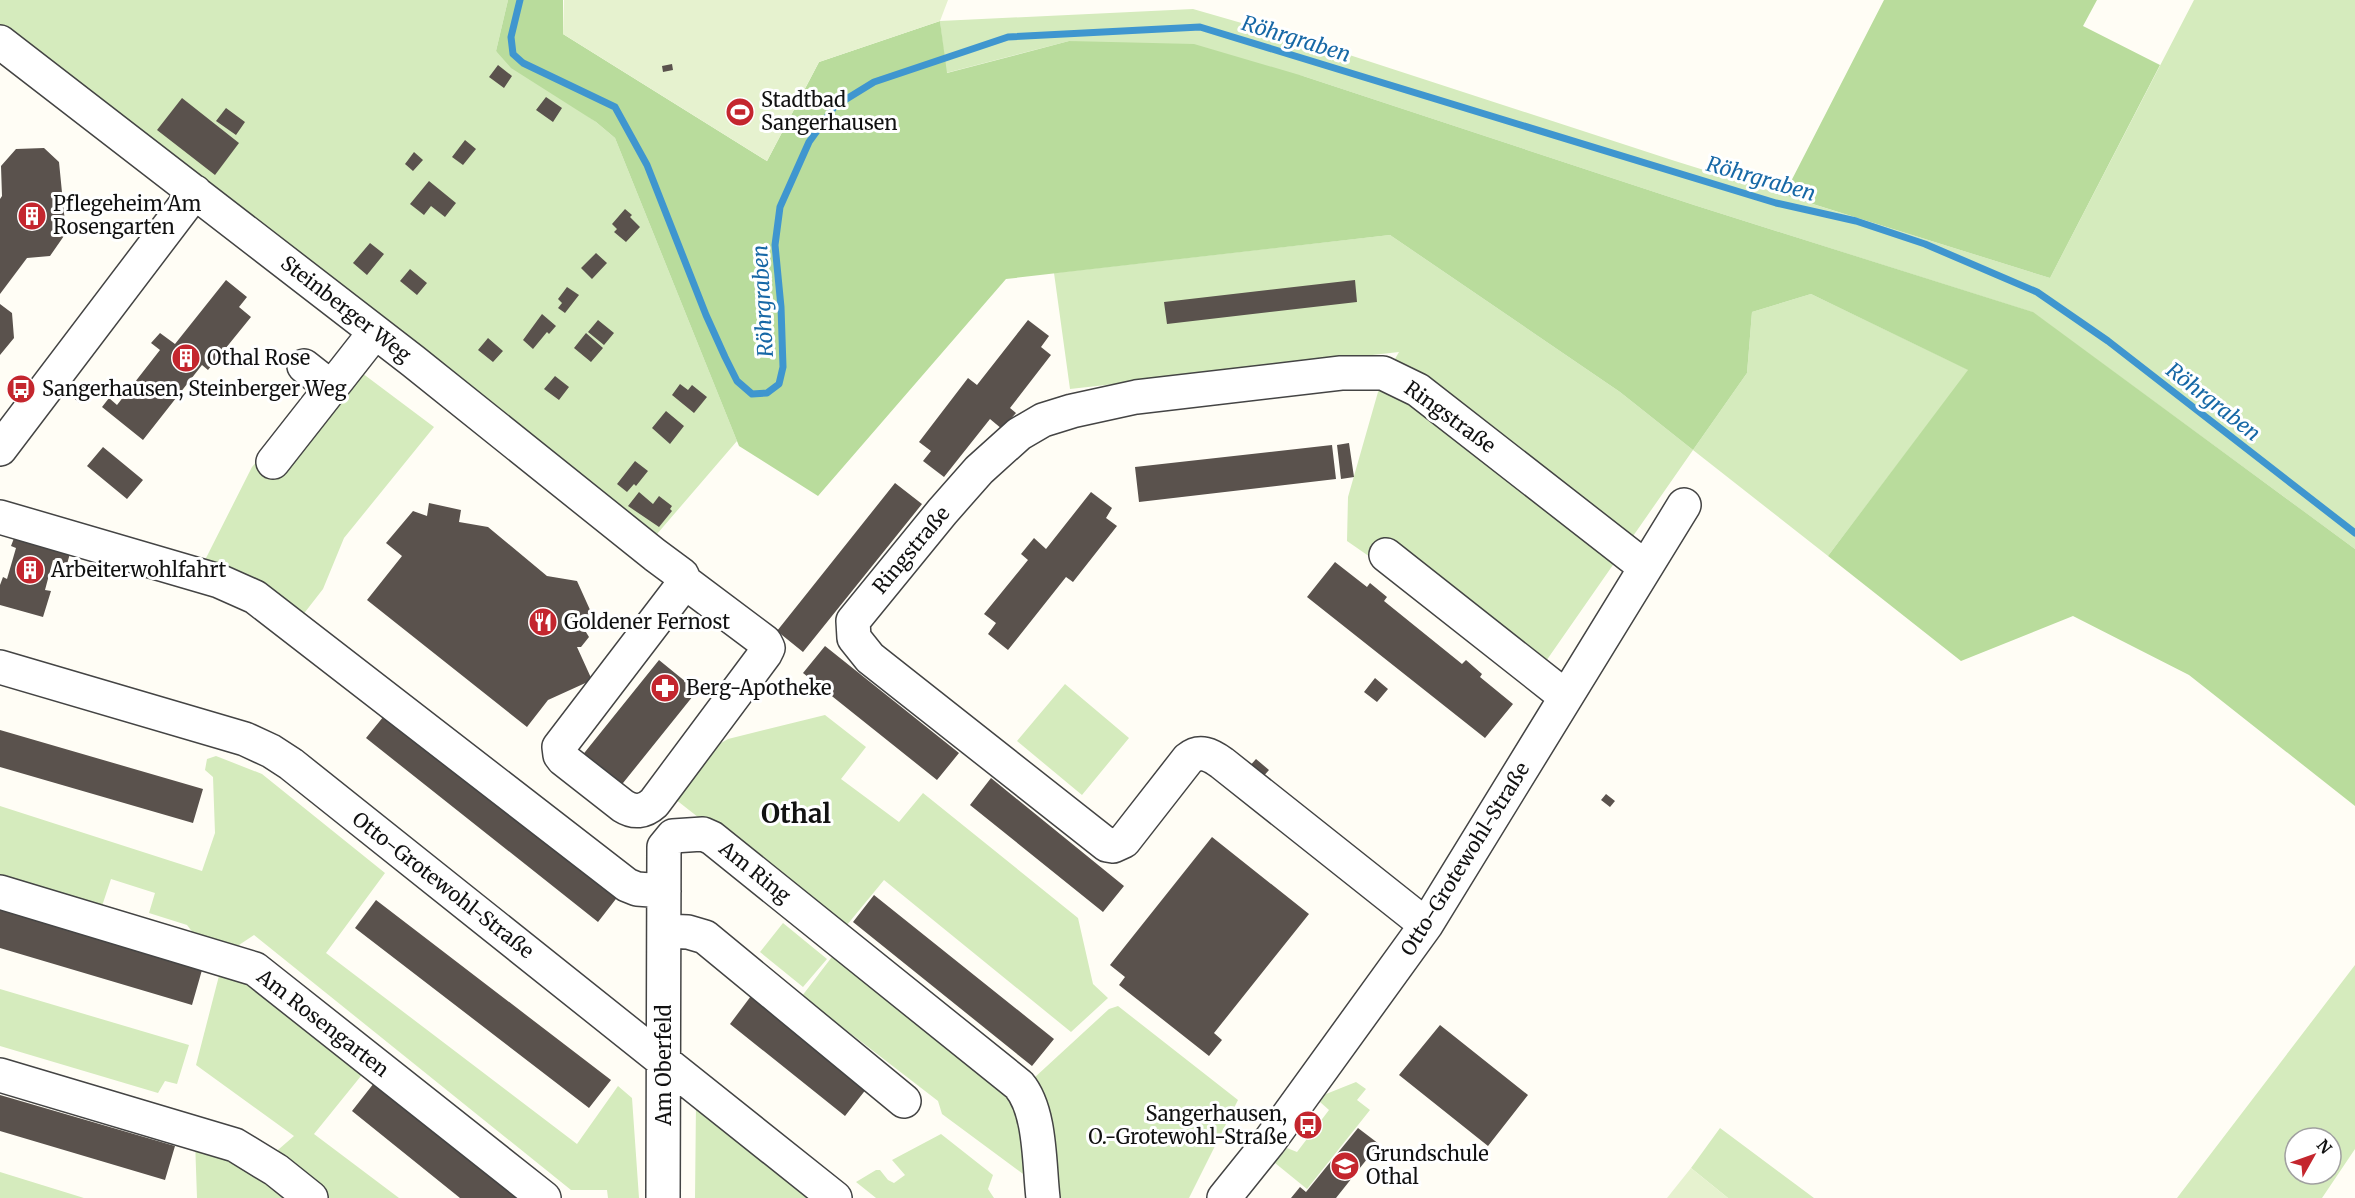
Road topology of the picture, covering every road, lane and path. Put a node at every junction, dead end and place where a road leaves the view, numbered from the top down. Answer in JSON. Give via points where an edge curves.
{"nodes":[{"id":1,"x":0,"y":42,"type":"edge"},
{"id":2,"x":195,"y":192,"type":"junction"},
{"id":3,"x":375,"y":332,"type":"junction"},
{"id":4,"x":304,"y":366,"type":"dead end"},
{"id":5,"x":332,"y":387,"type":"junction"},
{"id":6,"x":0,"y":449,"type":"edge"},
{"id":7,"x":273,"y":462,"type":"dead end"},
{"id":8,"x":1684,"y":505,"type":"dead end"},
{"id":9,"x":0,"y":517,"type":"edge"},
{"id":10,"x":1386,"y":555,"type":"dead end"},
{"id":11,"x":1645,"y":567,"type":"junction"},
{"id":12,"x":685,"y":582,"type":"junction"},
{"id":13,"x":0,"y":667,"type":"edge"},
{"id":14,"x":1566,"y":697,"type":"junction"},
{"id":15,"x":664,"y":891,"type":"junction"},
{"id":16,"x":0,"y":892,"type":"edge"},
{"id":17,"x":1426,"y":925,"type":"junction"},
{"id":18,"x":664,"y":931,"type":"junction"},
{"id":19,"x":665,"y":1061,"type":"junction"},
{"id":20,"x":0,"y":1075,"type":"edge"},
{"id":21,"x":904,"y":1101,"type":"dead end"},
{"id":22,"x":311,"y":1198,"type":"edge"},
{"id":23,"x":544,"y":1198,"type":"edge"},
{"id":24,"x":663,"y":1198,"type":"edge"},
{"id":25,"x":835,"y":1198,"type":"edge"},
{"id":26,"x":1043,"y":1198,"type":"edge"},
{"id":27,"x":1224,"y":1198,"type":"edge"}],
"edges":[{"from":1,"to":2,"type":"street","name":"Steinberger Weg"},
{"from":2,"to":3,"type":"street","name":"Steinberger Weg"},
{"from":2,"to":6,"type":"street"},
{"from":3,"to":5,"type":"street"},
{"from":3,"to":12,"type":"street","name":"Steinberger Weg","via":[[682,575]]},
{"from":4,"to":5,"type":"street"},
{"from":5,"to":7,"type":"street"},
{"from":8,"to":11,"type":"street","name":"Otto-Grotewohl-Straße"},
{"from":9,"to":15,"type":"street","via":[[219,581],[255,597],[627,885],[637,890]]},
{"from":10,"to":14,"type":"street"},
{"from":11,"to":14,"type":"street","name":"Otto-Grotewohl-Straße"},
{"from":11,"to":17,"type":"street","name":"Ringstraße","via":[[1430,398],[1383,373],[1341,373],[1136,397],[1034,424],[992,458],[942,513],[852,625],[859,647],[870,658],[1098,840],[1113,846],[1125,839],[1186,762],[1195,754],[1205,753]]},
{"from":12,"to":12,"type":"street","name":"Steinberger Weg","via":[[768,648],[654,803],[645,810],[633,810],[563,759],[558,751]]},
{"from":13,"to":19,"type":"street","name":"Otto-Grotewohl-Straße","via":[[222,732],[271,751]]},
{"from":14,"to":17,"type":"street","name":"Otto-Grotewohl-Straße"},
{"from":15,"to":18,"type":"street","name":"Am Ring"},
{"from":15,"to":26,"type":"street","name":"Am Ring","via":[[664,847],[669,839],[699,834],[712,838],[1016,1082],[1033,1112]]},
{"from":16,"to":23,"type":"street","name":"Am Rosengarten","via":[[255,969]]},
{"from":17,"to":27,"type":"street","name":"Otto-Grotewohl-Straße"},
{"from":18,"to":19,"type":"street","name":"Am Oberfeld"},
{"from":18,"to":21,"type":"street","via":[[693,933],[710,941]]},
{"from":19,"to":24,"type":"street","name":"Am Oberfeld"},
{"from":19,"to":25,"type":"street","name":"Otto-Grotewohl-Straße"},
{"from":20,"to":22,"type":"street","via":[[235,1145]]}]}
